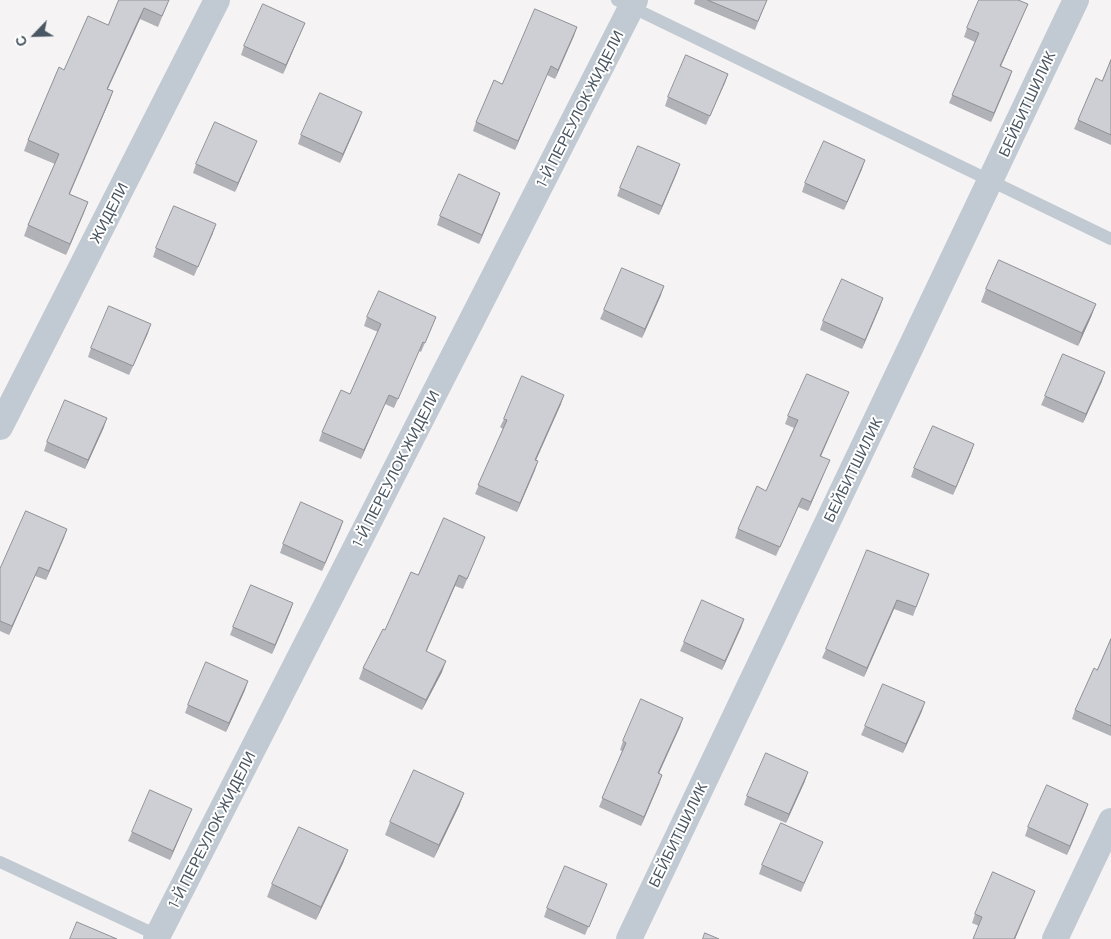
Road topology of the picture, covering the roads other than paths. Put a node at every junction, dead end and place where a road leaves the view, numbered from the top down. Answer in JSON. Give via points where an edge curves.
{"nodes":[{"id":1,"x":217,"y":0,"type":"edge"},
{"id":2,"x":1076,"y":0,"type":"edge"},
{"id":3,"x":628,"y":2,"type":"edge"},
{"id":4,"x":991,"y":180,"type":"junction"},
{"id":5,"x":1111,"y":239,"type":"edge"},
{"id":6,"x":0,"y":427,"type":"edge"},
{"id":7,"x":1111,"y":821,"type":"edge"},
{"id":8,"x":0,"y":862,"type":"edge"},
{"id":9,"x":160,"y":938,"type":"edge"},
{"id":10,"x":628,"y":939,"type":"edge"},
{"id":11,"x":1055,"y":939,"type":"edge"}],
"edges":[{"from":1,"to":6,"type":"street","name":"ЖИДЕЛИ"},
{"from":2,"to":4,"type":"street","name":"БЕЙБИТШИЛИК"},
{"from":3,"to":4,"type":"lane"},
{"from":3,"to":9,"type":"street","name":"1-Й ПЕРЕУЛОК ЖИДЕЛИ"},
{"from":4,"to":5,"type":"lane"},
{"from":4,"to":10,"type":"street","name":"БЕЙБИТШИЛИК"},
{"from":7,"to":11,"type":"street"},
{"from":8,"to":9,"type":"lane"}]}
